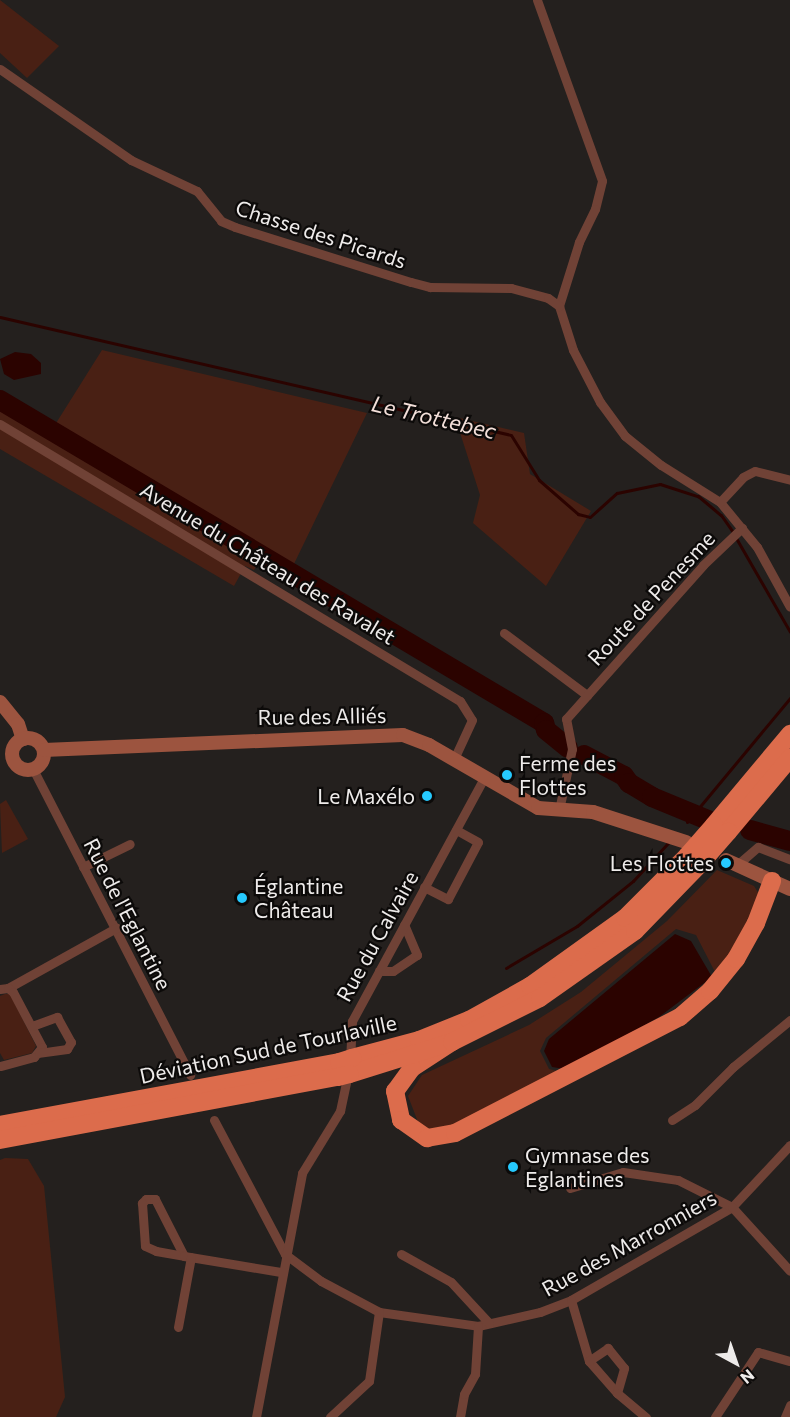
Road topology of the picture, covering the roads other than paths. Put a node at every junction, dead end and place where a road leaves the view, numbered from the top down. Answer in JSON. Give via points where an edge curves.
{"nodes":[{"id":1,"x":537,"y":0,"type":"edge"},
{"id":2,"x":3,"y":73,"type":"edge"},
{"id":3,"x":0,"y":85,"type":"edge"},
{"id":4,"x":559,"y":306,"type":"junction"},
{"id":5,"x":0,"y":424,"type":"edge"},
{"id":6,"x":790,"y":480,"type":"edge"},
{"id":7,"x":720,"y":502,"type":"junction"},
{"id":8,"x":742,"y":528,"type":"junction"},
{"id":9,"x":790,"y":607,"type":"edge"},
{"id":10,"x":504,"y":633,"type":"dead end"},
{"id":11,"x":587,"y":695,"type":"junction"},
{"id":12,"x":0,"y":702,"type":"edge"},
{"id":13,"x":790,"y":734,"type":"edge"},
{"id":14,"x":23,"y":739,"type":"junction"},
{"id":15,"x":44,"y":750,"type":"junction"},
{"id":16,"x":790,"y":758,"type":"edge"},
{"id":17,"x":6,"y":759,"type":"edge"},
{"id":18,"x":454,"y":759,"type":"junction"},
{"id":19,"x":33,"y":769,"type":"junction"},
{"id":20,"x":484,"y":778,"type":"junction"},
{"id":21,"x":559,"y":810,"type":"junction"},
{"id":22,"x":721,"y":828,"type":"junction"},
{"id":23,"x":456,"y":830,"type":"junction"},
{"id":24,"x":130,"y":844,"type":"dead end"},
{"id":25,"x":691,"y":854,"type":"junction"},
{"id":26,"x":790,"y":859,"type":"edge"},
{"id":27,"x":731,"y":863,"type":"joint"},
{"id":28,"x":83,"y":867,"type":"junction"},
{"id":29,"x":772,"y":881,"type":"junction"},
{"id":30,"x":424,"y":887,"type":"junction"},
{"id":31,"x":790,"y":889,"type":"edge"},
{"id":32,"x":404,"y":925,"type":"junction"},
{"id":33,"x":116,"y":928,"type":"junction"},
{"id":34,"x":379,"y":971,"type":"junction"},
{"id":35,"x":4,"y":989,"type":"edge"},
{"id":36,"x":790,"y":1020,"type":"edge"},
{"id":37,"x":32,"y":1026,"type":"junction"},
{"id":38,"x":452,"y":1042,"type":"junction"},
{"id":39,"x":39,"y":1053,"type":"junction"},
{"id":40,"x":0,"y":1066,"type":"edge"},
{"id":41,"x":345,"y":1068,"type":"junction"},
{"id":42,"x":190,"y":1075,"type":"dead end"},
{"id":43,"x":214,"y":1120,"type":"dead end"},
{"id":44,"x":672,"y":1120,"type":"dead end"},
{"id":45,"x":0,"y":1125,"type":"edge"},
{"id":46,"x":0,"y":1140,"type":"edge"},
{"id":47,"x":790,"y":1144,"type":"edge"},
{"id":48,"x":570,"y":1188,"type":"dead end"},
{"id":49,"x":732,"y":1208,"type":"junction"},
{"id":50,"x":285,"y":1254,"type":"junction"},
{"id":51,"x":401,"y":1254,"type":"dead end"},
{"id":52,"x":188,"y":1256,"type":"junction"},
{"id":53,"x":790,"y":1270,"type":"edge"},
{"id":54,"x":281,"y":1272,"type":"junction"},
{"id":55,"x":571,"y":1300,"type":"junction"},
{"id":56,"x":379,"y":1312,"type":"junction"},
{"id":57,"x":489,"y":1323,"type":"junction"},
{"id":58,"x":478,"y":1326,"type":"junction"},
{"id":59,"x":178,"y":1327,"type":"dead end"},
{"id":60,"x":589,"y":1361,"type":"junction"},
{"id":61,"x":790,"y":1361,"type":"edge"},
{"id":62,"x":617,"y":1393,"type":"junction"},
{"id":63,"x":790,"y":1405,"type":"edge"},
{"id":64,"x":256,"y":1417,"type":"edge"},
{"id":65,"x":330,"y":1417,"type":"edge"},
{"id":66,"x":460,"y":1417,"type":"edge"},
{"id":67,"x":646,"y":1417,"type":"edge"},
{"id":68,"x":715,"y":1417,"type":"edge"},
{"id":69,"x":785,"y":1417,"type":"edge"}],
"edges":[{"from":1,"to":4,"type":"street","via":[[602,181]]},
{"from":2,"to":3,"type":"street"},
{"from":2,"to":4,"type":"street","name":"Chasse des Picards","via":[[132,160],[197,191],[221,221],[234,227],[430,287],[511,288],[548,298]]},
{"from":4,"to":7,"type":"street","via":[[573,350],[600,402],[625,436],[661,465]]},
{"from":5,"to":18,"type":"street","name":"Avenue du Château des Ravalet","via":[[460,701],[472,720]]},
{"from":6,"to":7,"type":"street","via":[[754,471]]},
{"from":7,"to":8,"type":"street"},
{"from":8,"to":9,"type":"street"},
{"from":8,"to":11,"type":"street","name":"Route de Penesme"},
{"from":10,"to":11,"type":"street","name":"Route de Penesme"},
{"from":11,"to":21,"type":"street","name":"Route de Penesme","via":[[566,719],[572,749]]},
{"from":12,"to":14,"type":"street","via":[[18,724]]},
{"from":13,"to":22,"type":"highway","name":"Déviation Sud de Tourlaville"},
{"from":14,"to":15,"type":"street","via":[[38,741]]},
{"from":14,"to":17,"type":"street"},
{"from":15,"to":18,"type":"street","name":"Rue des Alliés","via":[[373,734],[403,735]]},
{"from":15,"to":19,"type":"street","via":[[44,759]]},
{"from":16,"to":22,"type":"highway","name":"Déviation Sud de Tourlaville"},
{"from":17,"to":19,"type":"street","via":[[20,768]]},
{"from":18,"to":20,"type":"street","name":"Rue des Alliés"},
{"from":19,"to":28,"type":"street","name":"Rue de l'Eglantine"},
{"from":20,"to":21,"type":"street","name":"Rue des Alliés","via":[[538,808]]},
{"from":20,"to":23,"type":"street","name":"Rue du Calvaire"},
{"from":21,"to":25,"type":"street","name":"Rue des Alliés","via":[[628,820]]},
{"from":22,"to":25,"type":"highway","name":"Déviation Sud de Tourlaville","bridge":true},
{"from":23,"to":30,"type":"street","name":"Rue du Calvaire"},
{"from":23,"to":30,"type":"street","via":[[478,842],[448,899]]},
{"from":24,"to":28,"type":"street"},
{"from":25,"to":38,"type":"highway","name":"Déviation Sud de Tourlaville","via":[[635,931],[575,976],[500,1020]]},
{"from":25,"to":41,"type":"highway","name":"Déviation Sud de Tourlaville","via":[[625,918],[530,986],[469,1020]]},
{"from":26,"to":27,"type":"street","via":[[758,847]]},
{"from":27,"to":29,"type":"street"},
{"from":28,"to":33,"type":"street","name":"Rue de l'Eglantine"},
{"from":29,"to":31,"type":"street"},
{"from":29,"to":38,"type":"highway","via":[[756,923],[736,959],[710,991],[680,1017],[455,1133],[427,1138],[401,1120],[395,1091],[412,1068]]},
{"from":30,"to":32,"type":"street","name":"Rue du Calvaire"},
{"from":32,"to":34,"type":"street","name":"Rue du Calvaire"},
{"from":32,"to":34,"type":"street","via":[[417,955],[393,971]]},
{"from":33,"to":35,"type":"street"},
{"from":33,"to":42,"type":"street","name":"Rue de l'Eglantine"},
{"from":34,"to":50,"type":"street","name":"Rue du Calvaire","via":[[352,1021],[343,1101],[302,1173]]},
{"from":35,"to":37,"type":"street"},
{"from":36,"to":44,"type":"street","via":[[695,1105]]},
{"from":37,"to":39,"type":"street","via":[[42,1045]]},
{"from":37,"to":39,"type":"street","via":[[57,1017],[71,1042],[67,1049]]},
{"from":38,"to":41,"type":"highway","name":"Déviation Sud de Tourlaville"},
{"from":39,"to":40,"type":"street"},
{"from":41,"to":45,"type":"highway","name":"Déviation Sud de Tourlaville"},
{"from":41,"to":46,"type":"highway","name":"Déviation Sud de Tourlaville"},
{"from":43,"to":50,"type":"street"},
{"from":47,"to":49,"type":"street"},
{"from":48,"to":49,"type":"street","name":"Rue des Marronniers","via":[[623,1172],[678,1180]]},
{"from":49,"to":53,"type":"street"},
{"from":49,"to":55,"type":"street","name":"Rue des Marronniers"},
{"from":50,"to":54,"type":"street","name":"Rue du Calvaire"},
{"from":50,"to":56,"type":"street","name":"Rue des Marronniers","via":[[321,1281]]},
{"from":51,"to":57,"type":"street","via":[[451,1282]]},
{"from":52,"to":52,"type":"street","via":[[155,1199],[146,1198],[142,1203],[145,1246]]},
{"from":52,"to":54,"type":"street"},
{"from":52,"to":59,"type":"street"},
{"from":54,"to":64,"type":"street","name":"Rue du Calvaire"},
{"from":55,"to":57,"type":"street","name":"Rue des Marronniers"},
{"from":55,"to":60,"type":"street"},
{"from":56,"to":58,"type":"street","name":"Rue des Marronniers"},
{"from":56,"to":65,"type":"street","via":[[369,1380]]},
{"from":57,"to":58,"type":"street","name":"Rue des Marronniers"},
{"from":58,"to":66,"type":"street","via":[[475,1374],[464,1394]]},
{"from":60,"to":62,"type":"street"},
{"from":60,"to":62,"type":"street","via":[[608,1348],[624,1368]]},
{"from":61,"to":68,"type":"street","via":[[758,1352]]},
{"from":62,"to":67,"type":"street"},
{"from":63,"to":69,"type":"street"}]}
